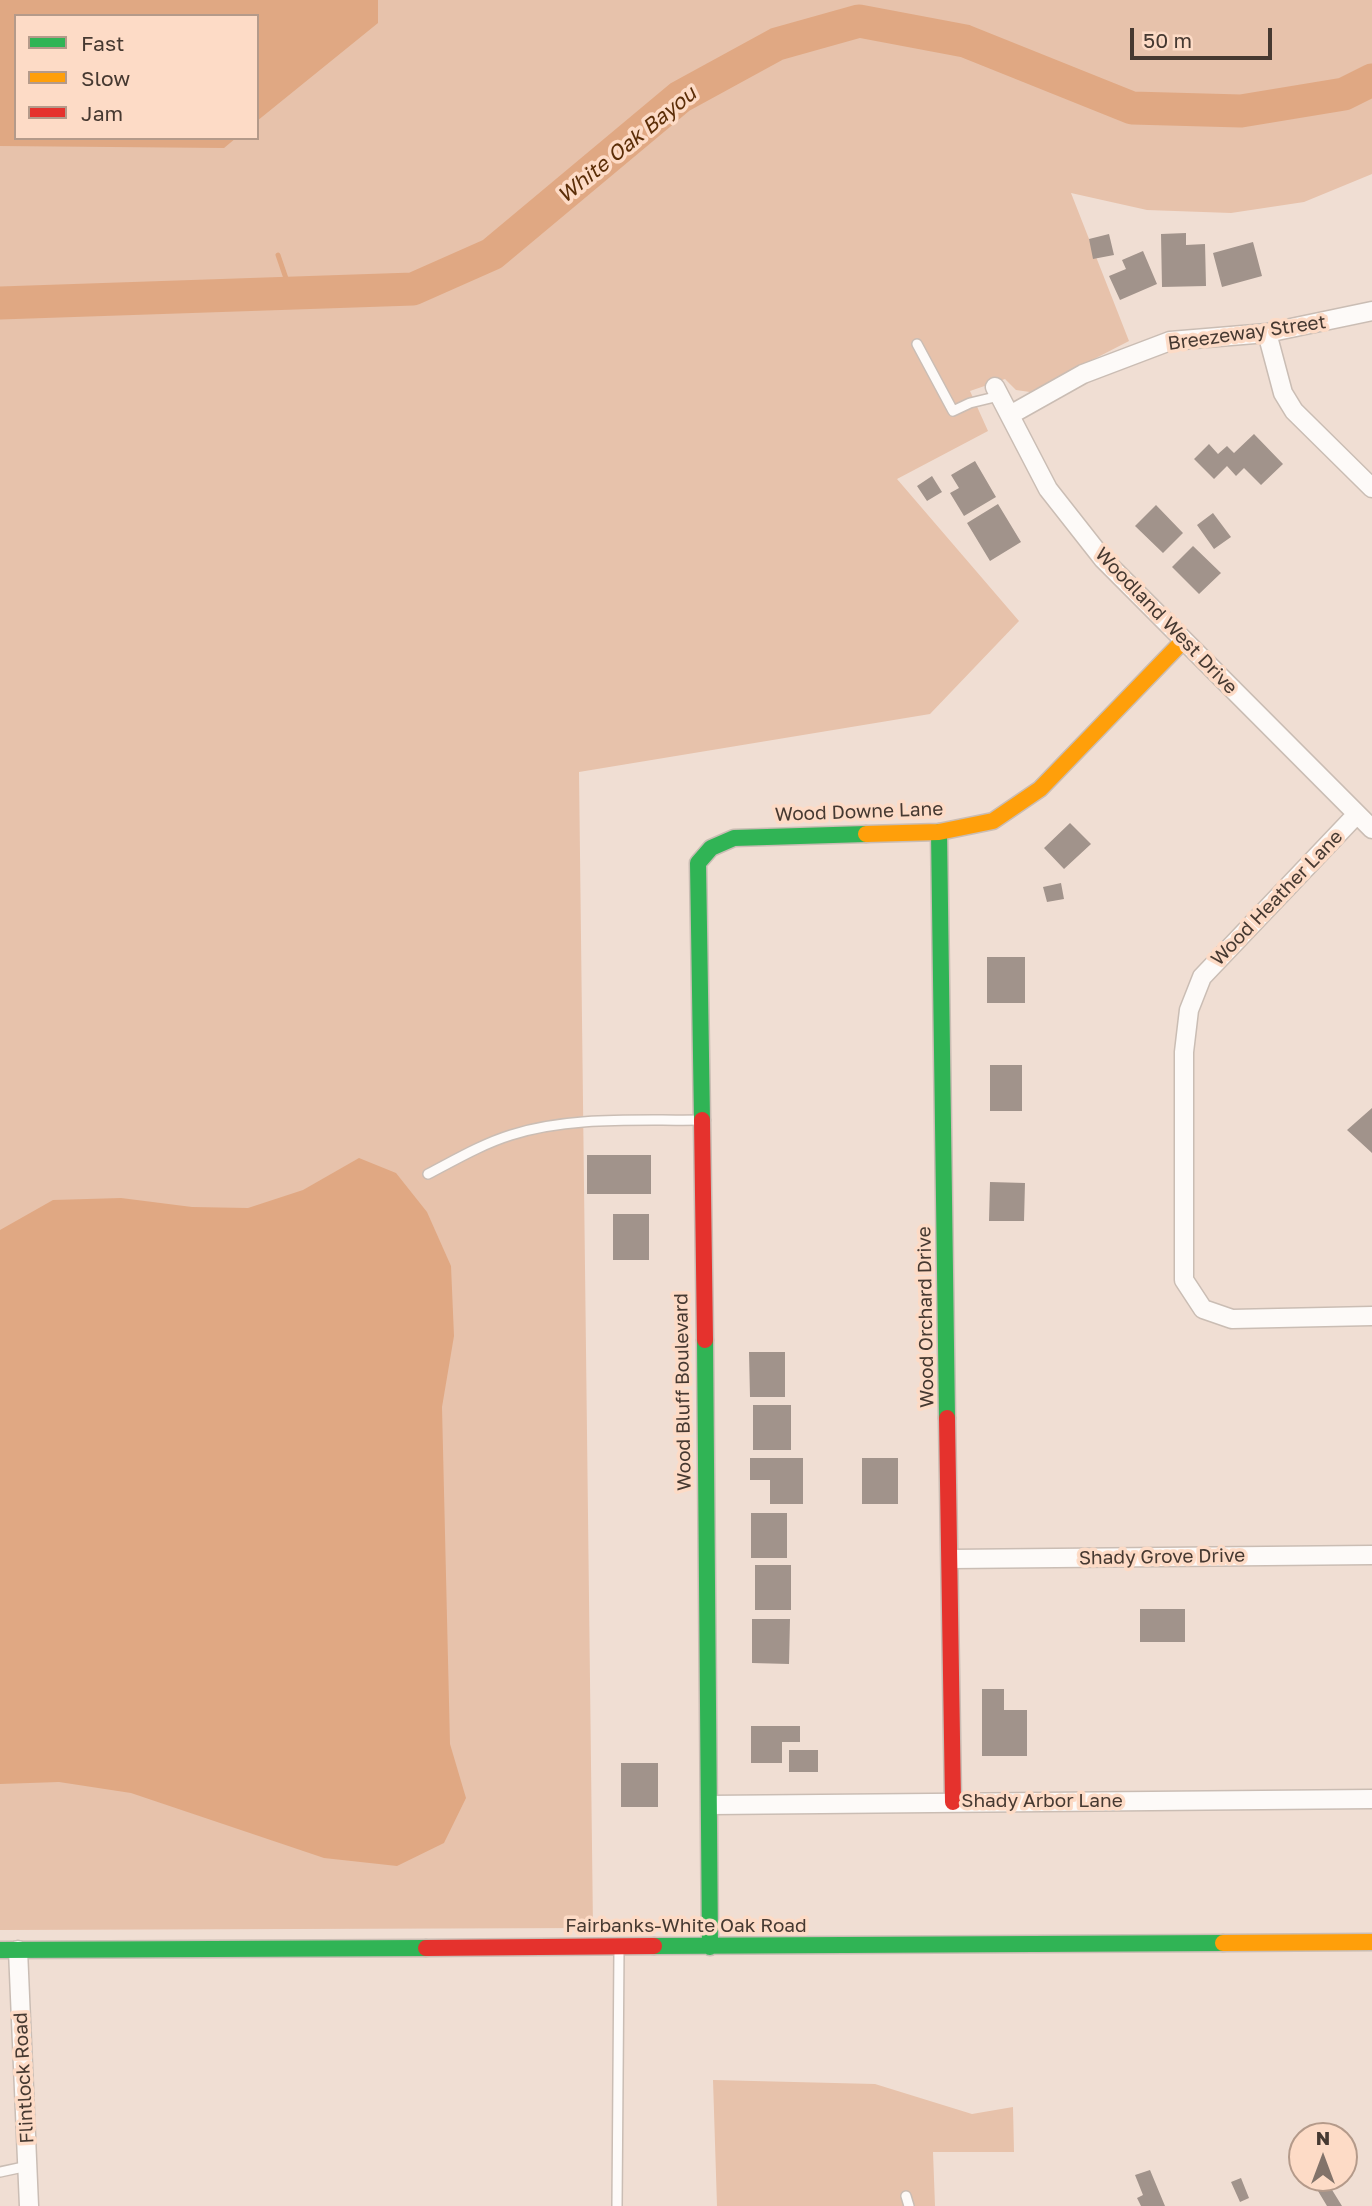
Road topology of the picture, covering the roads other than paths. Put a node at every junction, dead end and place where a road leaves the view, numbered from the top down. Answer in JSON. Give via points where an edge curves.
{"nodes":[{"id":1,"x":1372,"y":311,"type":"edge"},
{"id":2,"x":1267,"y":333,"type":"junction"},
{"id":3,"x":917,"y":344,"type":"dead end"},
{"id":4,"x":997,"y":392,"type":"joint"},
{"id":5,"x":1010,"y":415,"type":"junction"},
{"id":6,"x":1372,"y":488,"type":"edge"},
{"id":7,"x":1183,"y":641,"type":"junction"},
{"id":8,"x":1357,"y":814,"type":"junction"},
{"id":9,"x":1372,"y":829,"type":"edge"},
{"id":10,"x":939,"y":832,"type":"junction"},
{"id":11,"x":715,"y":843,"type":"joint"},
{"id":12,"x":700,"y":1120,"type":"junction"},
{"id":13,"x":428,"y":1174,"type":"dead end"},
{"id":14,"x":1372,"y":1316,"type":"edge"},
{"id":15,"x":1372,"y":1555,"type":"edge"},
{"id":16,"x":951,"y":1559,"type":"junction"},
{"id":17,"x":1372,"y":1799,"type":"edge"},
{"id":18,"x":953,"y":1802,"type":"junction"},
{"id":19,"x":711,"y":1805,"type":"junction"},
{"id":20,"x":1372,"y":1942,"type":"edge"},
{"id":21,"x":619,"y":1947,"type":"junction"},
{"id":22,"x":710,"y":1947,"type":"junction"},
{"id":23,"x":9,"y":1950,"type":"edge"},
{"id":24,"x":28,"y":2166,"type":"junction"},
{"id":25,"x":0,"y":2172,"type":"edge"},
{"id":26,"x":906,"y":2196,"type":"dead end"},
{"id":27,"x":29,"y":2206,"type":"edge"},
{"id":28,"x":617,"y":2206,"type":"edge"},
{"id":29,"x":909,"y":2206,"type":"edge"}],
"edges":[{"from":1,"to":2,"type":"street","name":"Breezeway Street"},
{"from":2,"to":5,"type":"street","name":"Breezeway Street","via":[[1195,337],[1151,347],[1083,374]]},
{"from":2,"to":6,"type":"street","via":[[1283,393],[1294,411]]},
{"from":3,"to":4,"type":"lane","via":[[953,411]]},
{"from":4,"to":5,"type":"street","name":"Woodland West Drive"},
{"from":5,"to":7,"type":"street","name":"Woodland West Drive","via":[[1048,489],[1073,523]]},
{"from":7,"to":8,"type":"street","name":"Woodland West Drive"},
{"from":7,"to":10,"type":"street","name":"Wood Downe Lane","via":[[1026,801],[993,821]]},
{"from":8,"to":9,"type":"street","name":"Woodland West Drive"},
{"from":8,"to":14,"type":"street","name":"Wood Heather Lane","via":[[1202,977],[1185,1029],[1184,1280],[1203,1309],[1232,1320]]},
{"from":10,"to":11,"type":"street","name":"Wood Downe Lane","via":[[741,836]]},
{"from":10,"to":16,"type":"street","name":"Wood Orchard Drive"},
{"from":11,"to":12,"type":"street","name":"Wood Bluff Boulevard","via":[[698,863],[696,884]]},
{"from":12,"to":13,"type":"lane","via":[[580,1122],[531,1129]]},
{"from":12,"to":19,"type":"street","name":"Wood Bluff Boulevard"},
{"from":15,"to":16,"type":"street","name":"Shady Grove Drive"},
{"from":16,"to":18,"type":"street","name":"Wood Orchard Drive"},
{"from":17,"to":18,"type":"street","name":"Shady Arbor Lane"},
{"from":18,"to":19,"type":"street","name":"Shady Arbor Lane"},
{"from":19,"to":22,"type":"street","name":"Wood Bluff Boulevard"},
{"from":20,"to":22,"type":"street","name":"Fairbanks-White Oak Road"},
{"from":21,"to":22,"type":"street","name":"Fairbanks-White Oak Road"},
{"from":21,"to":23,"type":"street","name":"Fairbanks-White Oak Road"},
{"from":21,"to":28,"type":"lane"},
{"from":23,"to":24,"type":"street","name":"Flintlock Road"},
{"from":24,"to":25,"type":"lane"},
{"from":24,"to":27,"type":"street","name":"Flintlock Road"},
{"from":26,"to":29,"type":"lane"}]}
